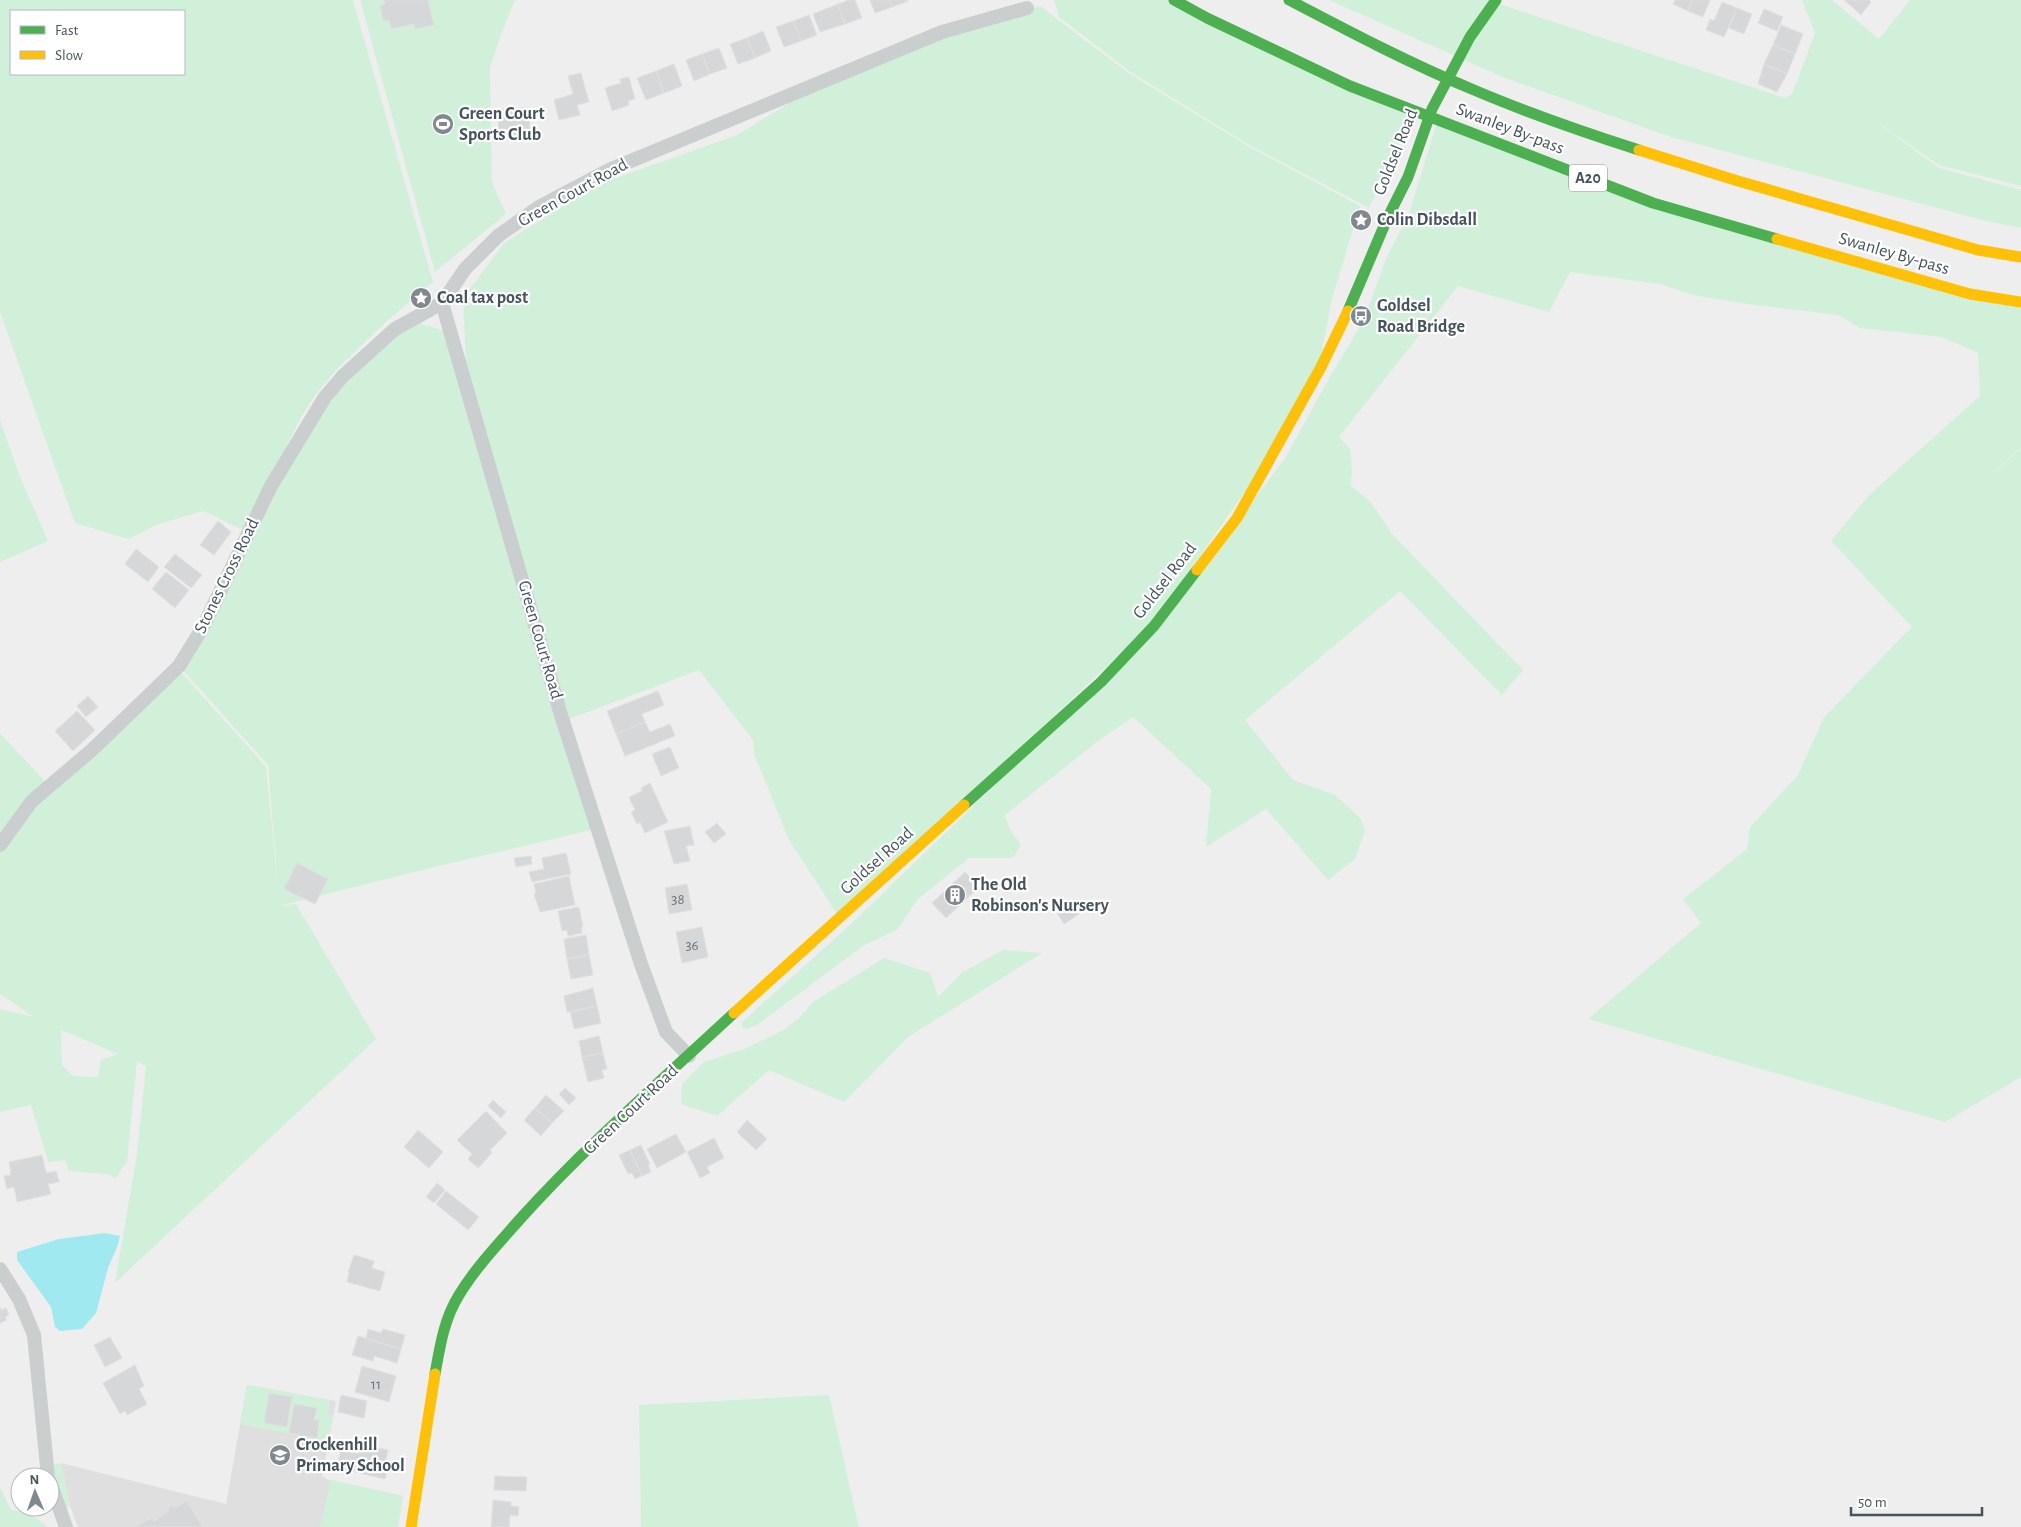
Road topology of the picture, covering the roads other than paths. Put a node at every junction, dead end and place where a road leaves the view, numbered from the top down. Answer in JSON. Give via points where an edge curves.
{"nodes":[{"id":1,"x":1174,"y":0,"type":"edge"},
{"id":2,"x":1289,"y":0,"type":"edge"},
{"id":3,"x":1495,"y":2,"type":"edge"},
{"id":4,"x":1027,"y":8,"type":"dead end"},
{"id":5,"x":2021,"y":257,"type":"edge"},
{"id":6,"x":2021,"y":302,"type":"edge"},
{"id":7,"x":442,"y":303,"type":"junction"},
{"id":8,"x":0,"y":845,"type":"edge"},
{"id":9,"x":689,"y":1056,"type":"junction"},
{"id":10,"x":0,"y":1269,"type":"edge"},
{"id":11,"x":47,"y":1467,"type":"edge"},
{"id":12,"x":60,"y":1510,"type":"edge"},
{"id":13,"x":66,"y":1527,"type":"edge"},
{"id":14,"x":411,"y":1527,"type":"edge"}],
"edges":[{"from":1,"to":6,"type":"main road","name":"Swanley By-pass","number":"A20","via":[[1350,86],[1653,203],[1970,294]]},
{"from":2,"to":5,"type":"main road","name":"Swanley By-pass","number":"A20","via":[[1372,44],[1499,100],[1661,158],[1978,250]]},
{"from":3,"to":9,"type":"main road","name":"Goldsel Road","via":[[1451,70],[1432,110],[1408,177],[1321,367],[1242,510],[1154,626],[1101,682]]},
{"from":4,"to":7,"type":"street","name":"Green Court Road","via":[[942,32],[609,170],[539,207],[498,236],[464,269]]},
{"from":7,"to":8,"type":"street","name":"Stones Cross Road","via":[[395,329],[343,376],[325,397],[271,486],[203,628],[179,666],[93,749],[32,801]]},
{"from":7,"to":9,"type":"street","name":"Green Court Road","via":[[561,715],[638,955],[666,1032]]},
{"from":9,"to":14,"type":"main road","name":"Green Court Road","via":[[544,1193],[483,1261],[458,1296],[442,1332]]},
{"from":10,"to":11,"type":"street","via":[[19,1299],[34,1335]]},
{"from":12,"to":13,"type":"street"}]}
